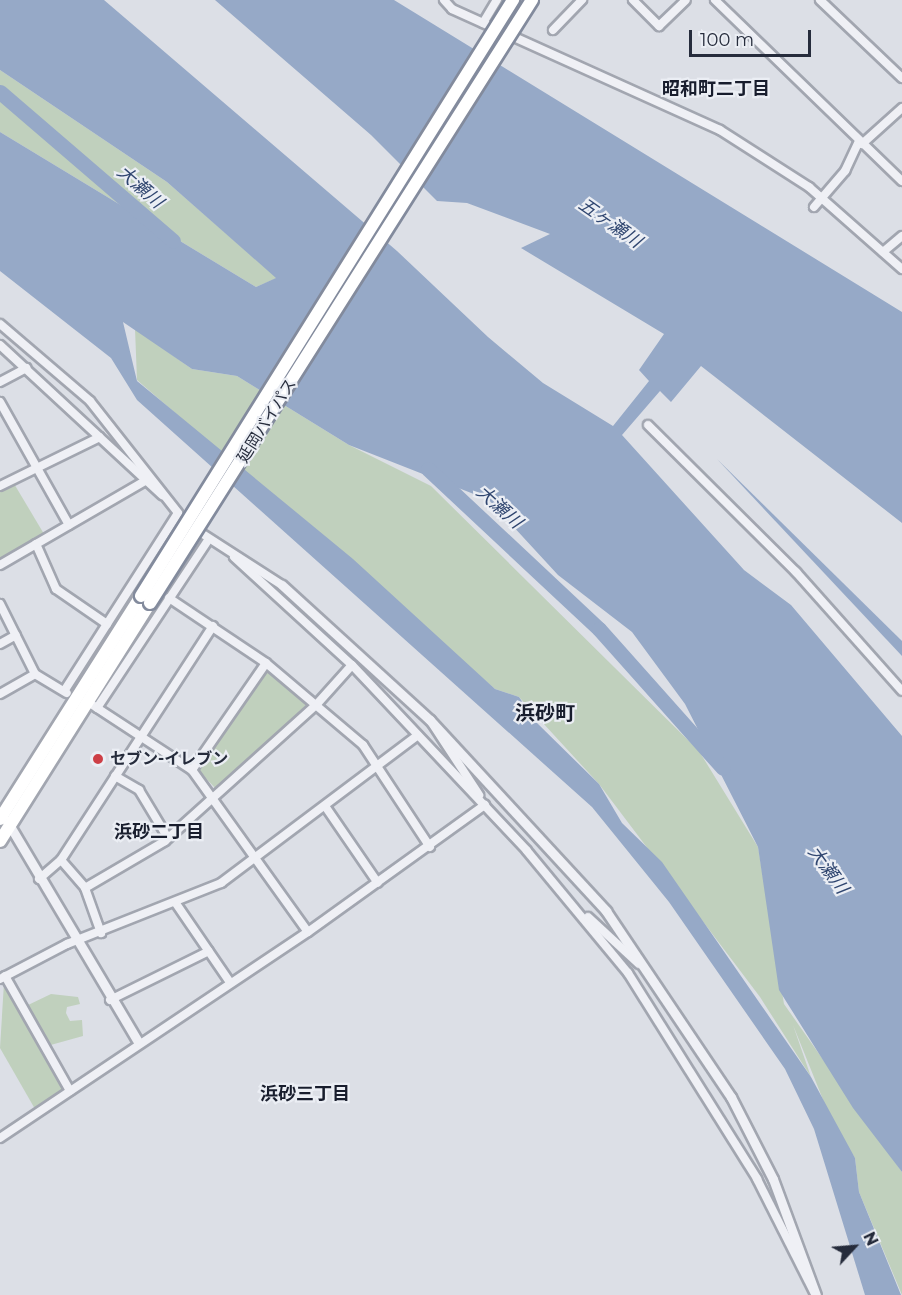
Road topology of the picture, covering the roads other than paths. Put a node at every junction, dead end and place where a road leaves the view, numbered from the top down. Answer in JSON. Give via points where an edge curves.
{"nodes":[{"id":1,"x":444,"y":0,"type":"edge"},
{"id":2,"x":497,"y":0,"type":"edge"},
{"id":3,"x":513,"y":0,"type":"edge"},
{"id":4,"x":532,"y":0,"type":"edge"},
{"id":5,"x":582,"y":0,"type":"edge"},
{"id":6,"x":633,"y":0,"type":"edge"},
{"id":7,"x":686,"y":0,"type":"edge"},
{"id":8,"x":820,"y":0,"type":"edge"},
{"id":9,"x":720,"y":2,"type":"edge"},
{"id":10,"x":483,"y":23,"type":"junction"},
{"id":11,"x":553,"y":30,"type":"dead end"},
{"id":12,"x":902,"y":78,"type":"edge"},
{"id":13,"x":902,"y":108,"type":"edge"},
{"id":14,"x":860,"y":142,"type":"junction"},
{"id":15,"x":902,"y":181,"type":"edge"},
{"id":16,"x":821,"y":196,"type":"junction"},
{"id":17,"x":814,"y":207,"type":"dead end"},
{"id":18,"x":902,"y":236,"type":"edge"},
{"id":19,"x":883,"y":252,"type":"junction"},
{"id":20,"x":902,"y":269,"type":"edge"},
{"id":21,"x":0,"y":324,"type":"edge"},
{"id":22,"x":0,"y":345,"type":"edge"},
{"id":23,"x":26,"y":368,"type":"junction"},
{"id":24,"x":0,"y":382,"type":"edge"},
{"id":25,"x":0,"y":402,"type":"edge"},
{"id":26,"x":648,"y":425,"type":"dead end"},
{"id":27,"x":100,"y":437,"type":"junction"},
{"id":28,"x":34,"y":467,"type":"junction"},
{"id":29,"x":146,"y":481,"type":"junction"},
{"id":30,"x":0,"y":486,"type":"edge"},
{"id":31,"x":178,"y":513,"type":"junction"},
{"id":32,"x":69,"y":525,"type":"junction"},
{"id":33,"x":207,"y":542,"type":"junction"},
{"id":34,"x":36,"y":544,"type":"junction"},
{"id":35,"x":234,"y":557,"type":"junction"},
{"id":36,"x":0,"y":565,"type":"edge"},
{"id":37,"x":282,"y":585,"type":"joint"},
{"id":38,"x":169,"y":598,"type":"junction"},
{"id":39,"x":145,"y":600,"type":"junction"},
{"id":40,"x":0,"y":604,"type":"edge"},
{"id":41,"x":107,"y":624,"type":"junction"},
{"id":42,"x":213,"y":626,"type":"junction"},
{"id":43,"x":15,"y":635,"type":"junction"},
{"id":44,"x":0,"y":644,"type":"edge"},
{"id":45,"x":266,"y":663,"type":"junction"},
{"id":46,"x":352,"y":665,"type":"junction"},
{"id":47,"x":35,"y":674,"type":"junction"},
{"id":48,"x":902,"y":692,"type":"edge"},
{"id":49,"x":0,"y":694,"type":"edge"},
{"id":50,"x":70,"y":695,"type":"junction"},
{"id":51,"x":317,"y":704,"type":"junction"},
{"id":52,"x":92,"y":705,"type":"junction"},
{"id":53,"x":430,"y":720,"type":"junction"},
{"id":54,"x":417,"y":735,"type":"junction"},
{"id":55,"x":140,"y":738,"type":"junction"},
{"id":56,"x":377,"y":768,"type":"junction"},
{"id":57,"x":192,"y":770,"type":"junction"},
{"id":58,"x":115,"y":776,"type":"junction"},
{"id":59,"x":217,"y":798,"type":"junction"},
{"id":60,"x":326,"y":806,"type":"junction"},
{"id":61,"x":486,"y":809,"type":"junction"},
{"id":62,"x":3,"y":817,"type":"edge"},
{"id":63,"x":168,"y":838,"type":"junction"},
{"id":64,"x":0,"y":841,"type":"edge"},
{"id":65,"x":430,"y":847,"type":"junction"},
{"id":66,"x":258,"y":857,"type":"junction"},
{"id":67,"x":61,"y":860,"type":"junction"},
{"id":68,"x":39,"y":879,"type":"junction"},
{"id":69,"x":378,"y":883,"type":"junction"},
{"id":70,"x":85,"y":888,"type":"junction"},
{"id":71,"x":175,"y":902,"type":"junction"},
{"id":72,"x":579,"y":912,"type":"junction"},
{"id":73,"x":308,"y":932,"type":"junction"},
{"id":74,"x":101,"y":933,"type":"junction"},
{"id":75,"x":75,"y":944,"type":"junction"},
{"id":76,"x":208,"y":951,"type":"junction"},
{"id":77,"x":650,"y":969,"type":"junction"},
{"id":78,"x":3,"y":978,"type":"edge"},
{"id":79,"x":229,"y":981,"type":"junction"},
{"id":80,"x":110,"y":1000,"type":"junction"},
{"id":81,"x":139,"y":1043,"type":"junction"},
{"id":82,"x":70,"y":1091,"type":"junction"},
{"id":83,"x":0,"y":1138,"type":"edge"},
{"id":84,"x":816,"y":1294,"type":"edge"}],
"edges":[{"from":1,"to":10,"type":"street"},
{"from":2,"to":10,"type":"street"},
{"from":3,"to":39,"type":"highway","name":"延岡バイパス","bridge":true},
{"from":4,"to":39,"type":"highway","name":"延岡バイパス","bridge":true},
{"from":5,"to":11,"type":"street"},
{"from":6,"to":7,"type":"street","via":[[659,26]]},
{"from":8,"to":12,"type":"street"},
{"from":9,"to":14,"type":"street"},
{"from":10,"to":16,"type":"street","via":[[720,130]]},
{"from":13,"to":14,"type":"street"},
{"from":14,"to":15,"type":"street"},
{"from":14,"to":16,"type":"street","via":[[845,171]]},
{"from":16,"to":17,"type":"street"},
{"from":16,"to":19,"type":"street"},
{"from":18,"to":19,"type":"street"},
{"from":19,"to":20,"type":"street"},
{"from":21,"to":31,"type":"street","via":[[90,401]]},
{"from":22,"to":23,"type":"street"},
{"from":23,"to":24,"type":"street"},
{"from":23,"to":27,"type":"street"},
{"from":25,"to":28,"type":"street"},
{"from":26,"to":48,"type":"street","via":[[796,572]]},
{"from":27,"to":28,"type":"street"},
{"from":27,"to":29,"type":"street"},
{"from":28,"to":30,"type":"street"},
{"from":28,"to":32,"type":"street"},
{"from":29,"to":31,"type":"street"},
{"from":29,"to":32,"type":"street"},
{"from":31,"to":33,"type":"street"},
{"from":31,"to":41,"type":"street"},
{"from":32,"to":34,"type":"street"},
{"from":33,"to":35,"type":"street"},
{"from":33,"to":38,"type":"street"},
{"from":34,"to":36,"type":"street"},
{"from":34,"to":41,"type":"street","via":[[56,589]]},
{"from":35,"to":37,"type":"street"},
{"from":35,"to":46,"type":"street"},
{"from":37,"to":53,"type":"street"},
{"from":38,"to":42,"type":"street"},
{"from":38,"to":52,"type":"street"},
{"from":39,"to":50,"type":"highway","name":"延岡バイパス"},
{"from":39,"to":52,"type":"highway","name":"延岡バイパス"},
{"from":40,"to":43,"type":"street"},
{"from":41,"to":50,"type":"street"},
{"from":42,"to":45,"type":"street"},
{"from":42,"to":55,"type":"street"},
{"from":43,"to":44,"type":"street"},
{"from":43,"to":47,"type":"street"},
{"from":45,"to":51,"type":"street"},
{"from":45,"to":57,"type":"street"},
{"from":46,"to":51,"type":"street"},
{"from":46,"to":54,"type":"street"},
{"from":47,"to":49,"type":"street"},
{"from":47,"to":50,"type":"street"},
{"from":50,"to":62,"type":"highway","name":"延岡バイパス"},
{"from":51,"to":56,"type":"street","via":[[363,745]]},
{"from":51,"to":59,"type":"street"},
{"from":52,"to":55,"type":"street"},
{"from":52,"to":62,"type":"highway","name":"延岡バイパス"},
{"from":53,"to":61,"type":"street"},
{"from":53,"to":77,"type":"street","via":[[572,870]]},
{"from":54,"to":56,"type":"street"},
{"from":54,"to":61,"type":"street"},
{"from":55,"to":57,"type":"street"},
{"from":55,"to":58,"type":"street"},
{"from":56,"to":60,"type":"street"},
{"from":56,"to":65,"type":"street"},
{"from":57,"to":59,"type":"street"},
{"from":58,"to":63,"type":"street","via":[[139,790]]},
{"from":58,"to":67,"type":"street"},
{"from":59,"to":63,"type":"street"},
{"from":59,"to":66,"type":"street"},
{"from":60,"to":66,"type":"street"},
{"from":60,"to":69,"type":"street"},
{"from":61,"to":65,"type":"street"},
{"from":61,"to":72,"type":"street"},
{"from":62,"to":64,"type":"highway","name":"延岡バイパス"},
{"from":62,"to":68,"type":"street"},
{"from":63,"to":70,"type":"street"},
{"from":65,"to":69,"type":"street"},
{"from":66,"to":71,"type":"street","via":[[221,883]]},
{"from":66,"to":73,"type":"street"},
{"from":67,"to":68,"type":"street"},
{"from":67,"to":70,"type":"street"},
{"from":68,"to":75,"type":"street"},
{"from":69,"to":73,"type":"street"},
{"from":70,"to":74,"type":"street"},
{"from":71,"to":74,"type":"street"},
{"from":71,"to":76,"type":"street"},
{"from":72,"to":77,"type":"street"},
{"from":72,"to":84,"type":"street","via":[[628,973],[706,1093]]},
{"from":73,"to":79,"type":"street"},
{"from":74,"to":75,"type":"street"},
{"from":75,"to":78,"type":"street"},
{"from":75,"to":80,"type":"street"},
{"from":76,"to":79,"type":"street"},
{"from":76,"to":80,"type":"street"},
{"from":77,"to":84,"type":"street","via":[[750,1131]]},
{"from":78,"to":82,"type":"street"},
{"from":79,"to":81,"type":"street"},
{"from":80,"to":81,"type":"street"},
{"from":81,"to":82,"type":"street"},
{"from":82,"to":83,"type":"street"}]}
